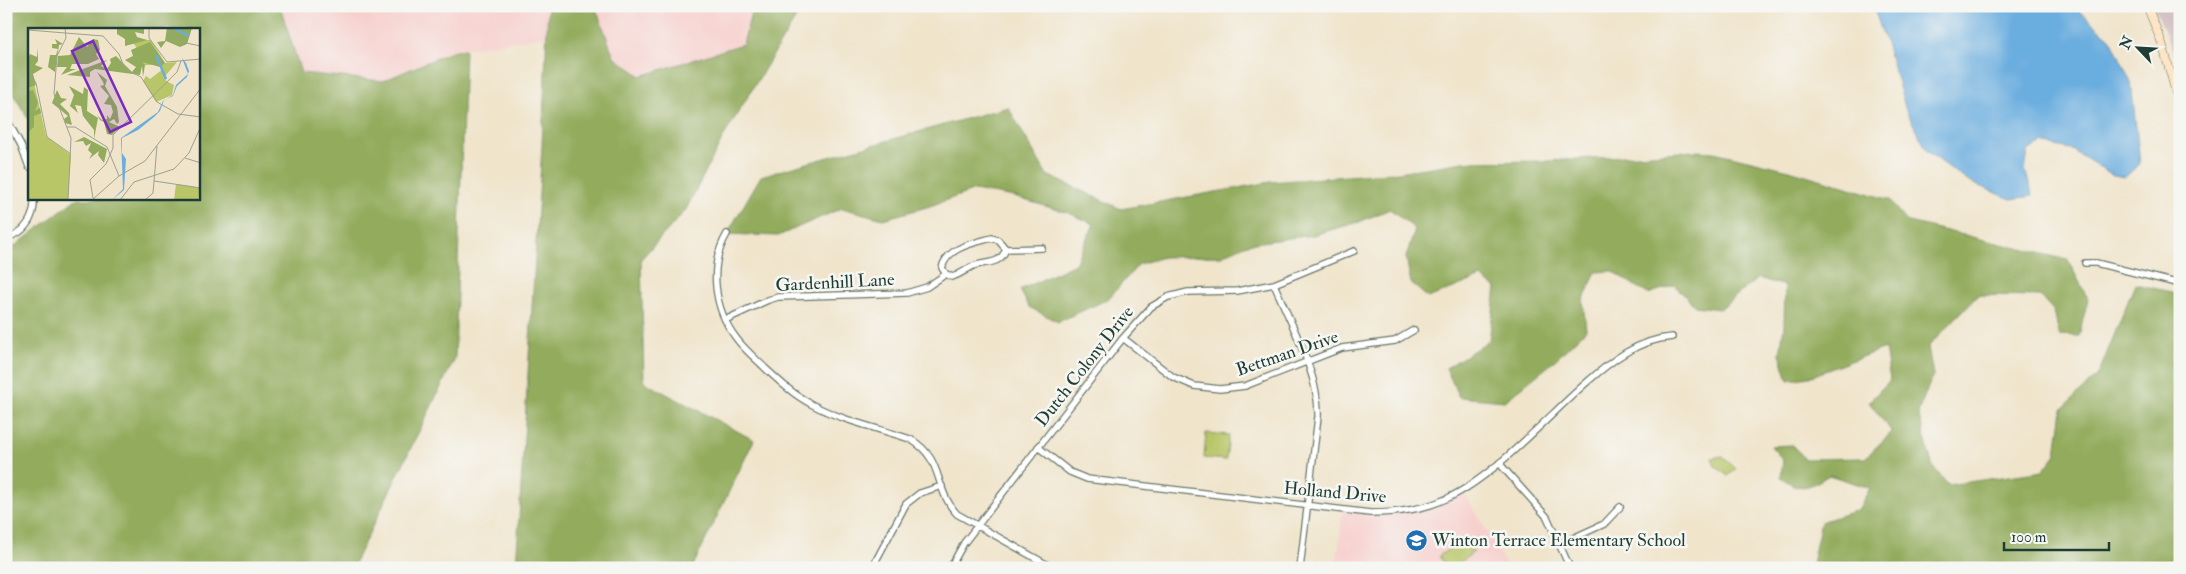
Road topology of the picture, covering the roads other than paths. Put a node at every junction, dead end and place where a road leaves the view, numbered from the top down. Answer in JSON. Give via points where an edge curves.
{"nodes":[{"id":1,"x":2147,"y":6,"type":"edge"},
{"id":2,"x":2180,"y":107,"type":"edge"},
{"id":3,"x":6,"y":118,"type":"edge"},
{"id":4,"x":28,"y":164,"type":"edge"},
{"id":5,"x":34,"y":200,"type":"edge"},
{"id":6,"x":727,"y":234,"type":"dead end"},
{"id":7,"x":6,"y":237,"type":"edge"},
{"id":8,"x":1042,"y":248,"type":"dead end"},
{"id":9,"x":1006,"y":249,"type":"junction"},
{"id":10,"x":1354,"y":251,"type":"dead end"},
{"id":11,"x":2085,"y":263,"type":"dead end"},
{"id":12,"x":946,"y":274,"type":"junction"},
{"id":13,"x":1274,"y":284,"type":"junction"},
{"id":14,"x":2180,"y":284,"type":"edge"},
{"id":15,"x":726,"y":320,"type":"junction"},
{"id":16,"x":1414,"y":330,"type":"dead end"},
{"id":17,"x":1672,"y":337,"type":"dead end"},
{"id":18,"x":1123,"y":338,"type":"junction"},
{"id":19,"x":1306,"y":362,"type":"junction"},
{"id":20,"x":1038,"y":448,"type":"junction"},
{"id":21,"x":1499,"y":463,"type":"junction"},
{"id":22,"x":942,"y":486,"type":"junction"},
{"id":23,"x":1308,"y":506,"type":"junction"},
{"id":24,"x":1620,"y":507,"type":"dead end"},
{"id":25,"x":977,"y":527,"type":"junction"},
{"id":26,"x":1560,"y":544,"type":"junction"},
{"id":27,"x":872,"y":568,"type":"edge"},
{"id":28,"x":950,"y":568,"type":"edge"},
{"id":29,"x":1053,"y":568,"type":"edge"},
{"id":30,"x":1300,"y":568,"type":"edge"},
{"id":31,"x":1570,"y":568,"type":"edge"}],
"edges":[{"from":1,"to":2,"type":"street","via":[[2162,43]]},
{"from":3,"to":4,"type":"street"},
{"from":5,"to":7,"type":"street","via":[[35,208],[25,228],[14,236]]},
{"from":6,"to":15,"type":"street","via":[[720,248],[716,270],[717,296]]},
{"from":8,"to":9,"type":"street"},
{"from":9,"to":12,"type":"street","name":"Gardenhill Lane","via":[[995,262],[972,267],[952,277]]},
{"from":9,"to":12,"type":"street","via":[[992,238],[966,245],[944,262],[942,268]]},
{"from":10,"to":13,"type":"street","name":"Dutch Colony Drive"},
{"from":11,"to":14,"type":"street"},
{"from":12,"to":15,"type":"street","name":"Gardenhill Lane","via":[[927,287],[907,293],[778,297]]},
{"from":13,"to":18,"type":"street","name":"Dutch Colony Drive","via":[[1237,291],[1188,292],[1168,297],[1143,314]]},
{"from":13,"to":19,"type":"street"},
{"from":15,"to":22,"type":"street","via":[[742,345],[799,397],[829,412],[919,444],[932,458]]},
{"from":16,"to":19,"type":"street","name":"Bettman Drive","via":[[1395,341],[1342,348]]},
{"from":17,"to":21,"type":"street","name":"Holland Drive","via":[[1659,338],[1609,362]]},
{"from":18,"to":19,"type":"street","name":"Bettman Drive","via":[[1165,372],[1185,383],[1207,388],[1246,386]]},
{"from":18,"to":20,"type":"street","name":"Dutch Colony Drive"},
{"from":19,"to":23,"type":"street","via":[[1318,406]]},
{"from":20,"to":23,"type":"street","name":"Holland Drive","via":[[1070,472],[1087,479]]},
{"from":20,"to":25,"type":"street","name":"Dutch Colony Drive"},
{"from":21,"to":23,"type":"street","name":"Holland Drive","via":[[1463,490],[1418,509],[1378,513]]},
{"from":21,"to":26,"type":"street","via":[[1547,517]]},
{"from":22,"to":25,"type":"street","via":[[953,509]]},
{"from":22,"to":27,"type":"street","via":[[915,496],[906,504]]},
{"from":23,"to":30,"type":"street"},
{"from":24,"to":26,"type":"street","via":[[1604,524]]},
{"from":25,"to":28,"type":"street","name":"Dutch Colony Drive"},
{"from":25,"to":29,"type":"street"},
{"from":26,"to":31,"type":"street"}]}
